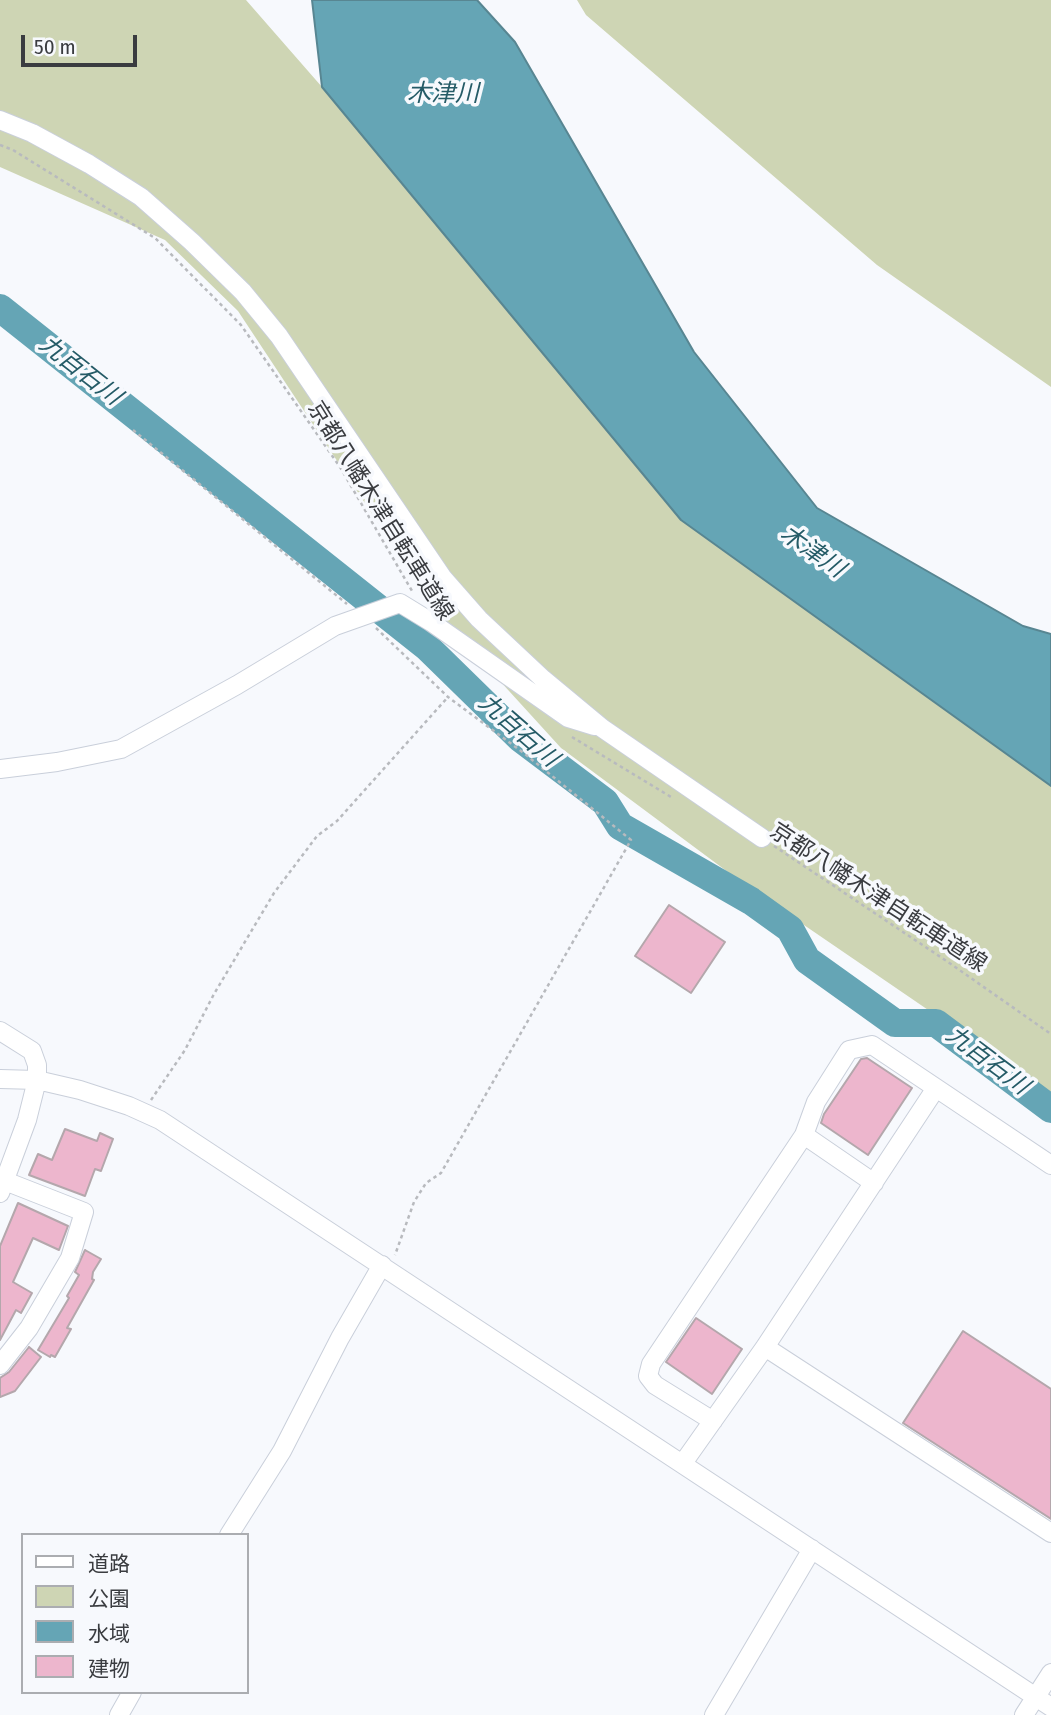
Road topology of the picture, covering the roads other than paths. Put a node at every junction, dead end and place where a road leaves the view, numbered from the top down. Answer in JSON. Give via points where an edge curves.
{"nodes":[{"id":1,"x":0,"y":120,"type":"edge"},
{"id":2,"x":602,"y":728,"type":"junction"},
{"id":3,"x":0,"y":769,"type":"edge"},
{"id":4,"x":762,"y":838,"type":"road end"},
{"id":5,"x":0,"y":1031,"type":"edge"},
{"id":6,"x":0,"y":1080,"type":"edge"},
{"id":7,"x":37,"y":1080,"type":"junction"},
{"id":8,"x":936,"y":1088,"type":"junction"},
{"id":9,"x":804,"y":1135,"type":"junction"},
{"id":10,"x":1051,"y":1165,"type":"edge"},
{"id":11,"x":874,"y":1183,"type":"junction"},
{"id":12,"x":2,"y":1187,"type":"edge"},
{"id":13,"x":382,"y":1265,"type":"junction"},
{"id":14,"x":765,"y":1347,"type":"junction"},
{"id":15,"x":0,"y":1365,"type":"edge"},
{"id":16,"x":713,"y":1421,"type":"junction"},
{"id":17,"x":683,"y":1463,"type":"junction"},
{"id":18,"x":230,"y":1533,"type":"edge"},
{"id":19,"x":1051,"y":1533,"type":"edge"},
{"id":20,"x":812,"y":1549,"type":"junction"},
{"id":21,"x":1051,"y":1673,"type":"edge"},
{"id":22,"x":131,"y":1694,"type":"edge"},
{"id":23,"x":1035,"y":1696,"type":"junction"},
{"id":24,"x":1051,"y":1707,"type":"edge"},
{"id":25,"x":119,"y":1715,"type":"edge"},
{"id":26,"x":714,"y":1715,"type":"edge"},
{"id":27,"x":1024,"y":1715,"type":"edge"}],
"edges":[{"from":1,"to":2,"type":"street","via":[[89,164],[141,197],[234,284],[279,336],[443,578],[479,619]]},
{"from":2,"to":3,"type":"street","via":[[568,718],[410,604],[335,626],[121,749]]},
{"from":2,"to":4,"type":"street"},
{"from":5,"to":7,"type":"street","via":[[34,1054]]},
{"from":6,"to":7,"type":"street"},
{"from":7,"to":12,"type":"street"},
{"from":7,"to":13,"type":"street","via":[[143,1111]]},
{"from":8,"to":9,"type":"street","via":[[872,1045],[849,1050],[816,1102]]},
{"from":8,"to":10,"type":"street"},
{"from":8,"to":11,"type":"street"},
{"from":9,"to":11,"type":"street"},
{"from":9,"to":16,"type":"street","via":[[651,1364],[648,1376],[655,1385]]},
{"from":11,"to":14,"type":"street"},
{"from":12,"to":15,"type":"street","via":[[84,1212],[70,1258],[29,1328]]},
{"from":13,"to":17,"type":"street"},
{"from":13,"to":18,"type":"street","via":[[282,1451]]},
{"from":14,"to":16,"type":"street"},
{"from":14,"to":19,"type":"street"},
{"from":16,"to":17,"type":"street"},
{"from":17,"to":20,"type":"street"},
{"from":20,"to":23,"type":"street"},
{"from":20,"to":26,"type":"street"},
{"from":21,"to":23,"type":"street"},
{"from":22,"to":25,"type":"street"},
{"from":23,"to":24,"type":"street"},
{"from":23,"to":27,"type":"street"}]}
